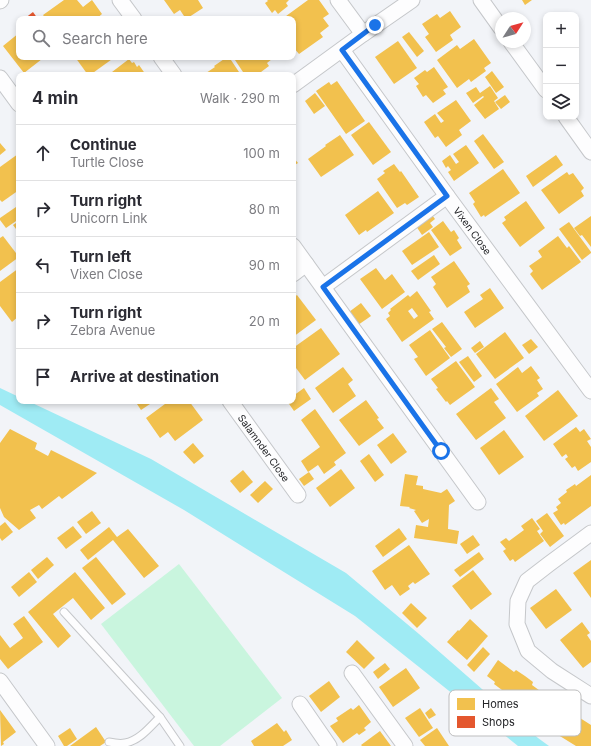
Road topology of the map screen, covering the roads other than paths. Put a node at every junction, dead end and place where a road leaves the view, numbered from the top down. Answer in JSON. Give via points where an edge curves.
{"nodes":[{"id":1,"x":120,"y":0,"type":"edge"},
{"id":2,"x":338,"y":0,"type":"edge"},
{"id":3,"x":412,"y":0,"type":"edge"},
{"id":4,"x":481,"y":0,"type":"edge"},
{"id":5,"x":132,"y":16,"type":"edge"},
{"id":6,"x":495,"y":20,"type":"edge"},
{"id":7,"x":363,"y":34,"type":"junction"},
{"id":8,"x":515,"y":48,"type":"edge"},
{"id":9,"x":342,"y":50,"type":"junction"},
{"id":10,"x":163,"y":60,"type":"edge"},
{"id":11,"x":172,"y":72,"type":"edge"},
{"id":12,"x":0,"y":78,"type":"edge"},
{"id":13,"x":296,"y":83,"type":"edge"},
{"id":14,"x":543,"y":86,"type":"edge"},
{"id":15,"x":16,"y":100,"type":"edge"},
{"id":16,"x":568,"y":120,"type":"edge"},
{"id":17,"x":591,"y":152,"type":"edge"},
{"id":18,"x":447,"y":196,"type":"junction"},
{"id":19,"x":296,"y":250,"type":"edge"},
{"id":20,"x":306,"y":264,"type":"junction"},
{"id":21,"x":296,"y":272,"type":"edge"},
{"id":22,"x":323,"y":287,"type":"junction"},
{"id":23,"x":591,"y":391,"type":"edge"},
{"id":24,"x":232,"y":404,"type":"edge"},
{"id":25,"x":298,"y":495,"type":"dead end"},
{"id":26,"x":478,"y":502,"type":"dead end"},
{"id":27,"x":591,"y":533,"type":"edge"},
{"id":28,"x":64,"y":612,"type":"dead end"},
{"id":29,"x":352,"y":673,"type":"dead end"},
{"id":30,"x":0,"y":681,"type":"edge"},
{"id":31,"x":591,"y":696,"type":"edge"},
{"id":32,"x":300,"y":704,"type":"dead end"},
{"id":33,"x":160,"y":717,"type":"junction"},
{"id":34,"x":109,"y":742,"type":"dead end"},
{"id":35,"x":47,"y":746,"type":"edge"},
{"id":36,"x":180,"y":746,"type":"edge"},
{"id":37,"x":329,"y":746,"type":"edge"},
{"id":38,"x":405,"y":746,"type":"edge"}],
"edges":[{"from":1,"to":5,"type":"street"},
{"from":2,"to":7,"type":"street"},
{"from":3,"to":7,"type":"street"},
{"from":4,"to":6,"type":"street"},
{"from":7,"to":9,"type":"street"},
{"from":8,"to":14,"type":"street"},
{"from":9,"to":13,"type":"street"},
{"from":9,"to":18,"type":"street","name":"Vixen Close"},
{"from":10,"to":11,"type":"street"},
{"from":12,"to":15,"type":"street"},
{"from":16,"to":17,"type":"street"},
{"from":18,"to":22,"type":"street"},
{"from":18,"to":23,"type":"street","name":"Vixen Close"},
{"from":19,"to":20,"type":"street"},
{"from":20,"to":21,"type":"street"},
{"from":20,"to":22,"type":"street"},
{"from":22,"to":26,"type":"street"},
{"from":24,"to":25,"type":"street","name":"Salamnder Close"},
{"from":27,"to":31,"type":"street","via":[[527,581],[518,602],[517,624],[528,650],[552,671]]},
{"from":28,"to":33,"type":"lane"},
{"from":29,"to":38,"type":"street"},
{"from":30,"to":35,"type":"street"},
{"from":32,"to":37,"type":"street"},
{"from":33,"to":34,"type":"lane","via":[[130,742]]},
{"from":33,"to":36,"type":"lane"}]}
